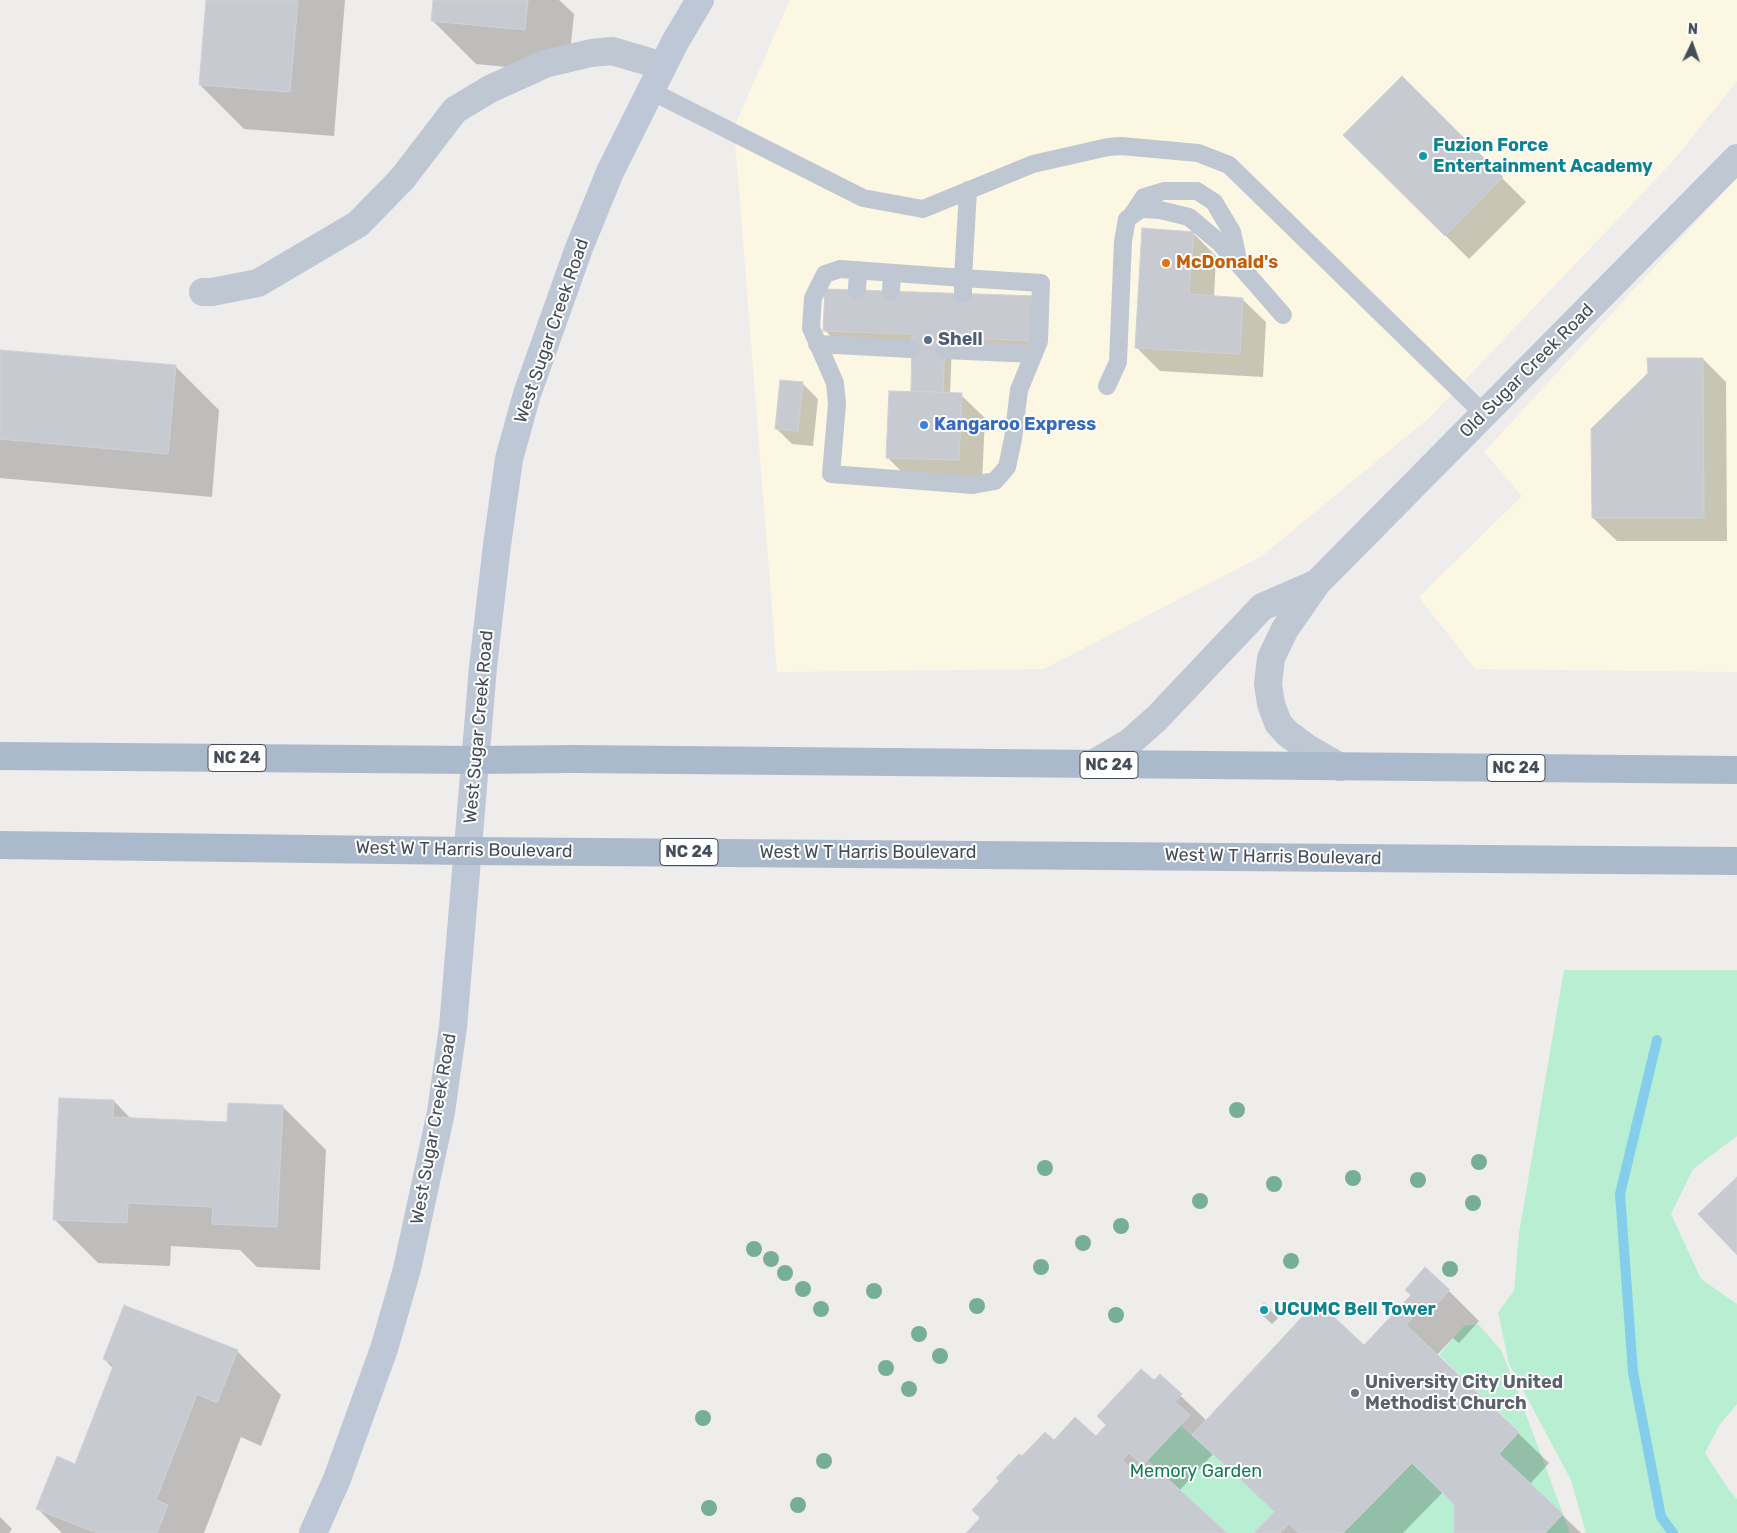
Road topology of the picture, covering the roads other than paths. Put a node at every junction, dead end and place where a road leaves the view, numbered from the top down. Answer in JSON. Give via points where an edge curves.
{"nodes":[{"id":1,"x":700,"y":0,"type":"edge"},
{"id":2,"x":663,"y":66,"type":"junction"},
{"id":3,"x":651,"y":91,"type":"junction"},
{"id":4,"x":1737,"y":158,"type":"edge"},
{"id":5,"x":968,"y":190,"type":"junction"},
{"id":6,"x":1131,"y":217,"type":"junction"},
{"id":7,"x":1239,"y":264,"type":"junction"},
{"id":8,"x":858,"y":270,"type":"junction"},
{"id":9,"x":892,"y":273,"type":"junction"},
{"id":10,"x":963,"y":286,"type":"junction"},
{"id":11,"x":857,"y":290,"type":"dead end"},
{"id":12,"x":891,"y":291,"type":"dead end"},
{"id":13,"x":203,"y":292,"type":"dead end"},
{"id":14,"x":1283,"y":314,"type":"dead end"},
{"id":15,"x":818,"y":344,"type":"junction"},
{"id":16,"x":911,"y":349,"type":"dead end"},
{"id":17,"x":944,"y":350,"type":"dead end"},
{"id":18,"x":1034,"y":354,"type":"junction"},
{"id":19,"x":1107,"y":386,"type":"dead end"},
{"id":20,"x":1484,"y":414,"type":"junction"},
{"id":21,"x":1317,"y":583,"type":"junction"},
{"id":22,"x":0,"y":756,"type":"edge"},
{"id":23,"x":474,"y":760,"type":"junction"},
{"id":24,"x":1091,"y":765,"type":"junction"},
{"id":25,"x":1340,"y":767,"type":"junction"},
{"id":26,"x":1737,"y":770,"type":"edge"},
{"id":27,"x":0,"y":845,"type":"edge"},
{"id":28,"x":468,"y":851,"type":"junction"},
{"id":29,"x":1737,"y":861,"type":"edge"},
{"id":30,"x":314,"y":1533,"type":"edge"}],
"edges":[{"from":1,"to":2,"type":"main road","name":"West Sugar Creek Road"},
{"from":2,"to":3,"type":"main road","name":"West Sugar Creek Road"},
{"from":2,"to":13,"type":"street","via":[[612,51],[591,53],[545,64],[490,89],[455,110],[402,179],[358,224],[258,284]]},
{"from":3,"to":5,"type":"lane","via":[[863,198],[923,209]]},
{"from":3,"to":23,"type":"main road","name":"West Sugar Creek Road","via":[[610,172],[579,248],[527,394],[509,459],[496,546]]},
{"from":4,"to":20,"type":"street","name":"Old Sugar Creek Road"},
{"from":5,"to":10,"type":"lane"},
{"from":5,"to":20,"type":"lane","via":[[1033,164],[1108,147],[1198,152],[1229,165]]},
{"from":6,"to":7,"type":"lane","via":[[1141,210],[1160,210],[1189,217]]},
{"from":6,"to":7,"type":"lane","via":[[1144,198],[1164,191],[1196,191],[1214,202],[1232,232]]},
{"from":6,"to":19,"type":"lane","via":[[1127,219],[1123,240],[1118,362]]},
{"from":7,"to":14,"type":"lane"},
{"from":8,"to":9,"type":"lane"},
{"from":8,"to":11,"type":"lane"},
{"from":8,"to":15,"type":"lane","via":[[840,269],[825,274],[813,298],[811,328]]},
{"from":9,"to":10,"type":"lane"},
{"from":9,"to":12,"type":"lane"},
{"from":10,"to":18,"type":"lane","via":[[1002,288],[1042,283],[1039,341]]},
{"from":15,"to":16,"type":"lane","via":[[856,339],[890,341]]},
{"from":15,"to":18,"type":"lane","via":[[835,383],[837,404],[831,474],[973,485],[995,481],[1007,467],[1019,390]]},
{"from":17,"to":18,"type":"lane","via":[[962,344],[1000,346]]},
{"from":20,"to":21,"type":"street","name":"Old Sugar Creek Road"},
{"from":21,"to":24,"type":"street","name":"Old Sugar Creek Road","via":[[1262,607],[1157,718],[1130,742]]},
{"from":21,"to":25,"type":"street","name":"Old Sugar Creek Road","via":[[1285,629],[1271,658],[1268,684],[1278,723],[1307,748]]},
{"from":22,"to":23,"type":"main road","number":"NC 24"},
{"from":23,"to":24,"type":"main road","number":"NC 24"},
{"from":23,"to":28,"type":"main road","name":"West Sugar Creek Road"},
{"from":24,"to":25,"type":"main road","number":"NC 24"},
{"from":25,"to":26,"type":"main road","number":"NC 24"},
{"from":27,"to":28,"type":"main road","name":"West W T Harris Boulevard","number":"NC 24"},
{"from":28,"to":29,"type":"main road","name":"West W T Harris Boulevard","number":"NC 24"},
{"from":28,"to":30,"type":"main road","name":"West Sugar Creek Road","via":[[444,1094],[407,1269],[384,1349]]}]}
